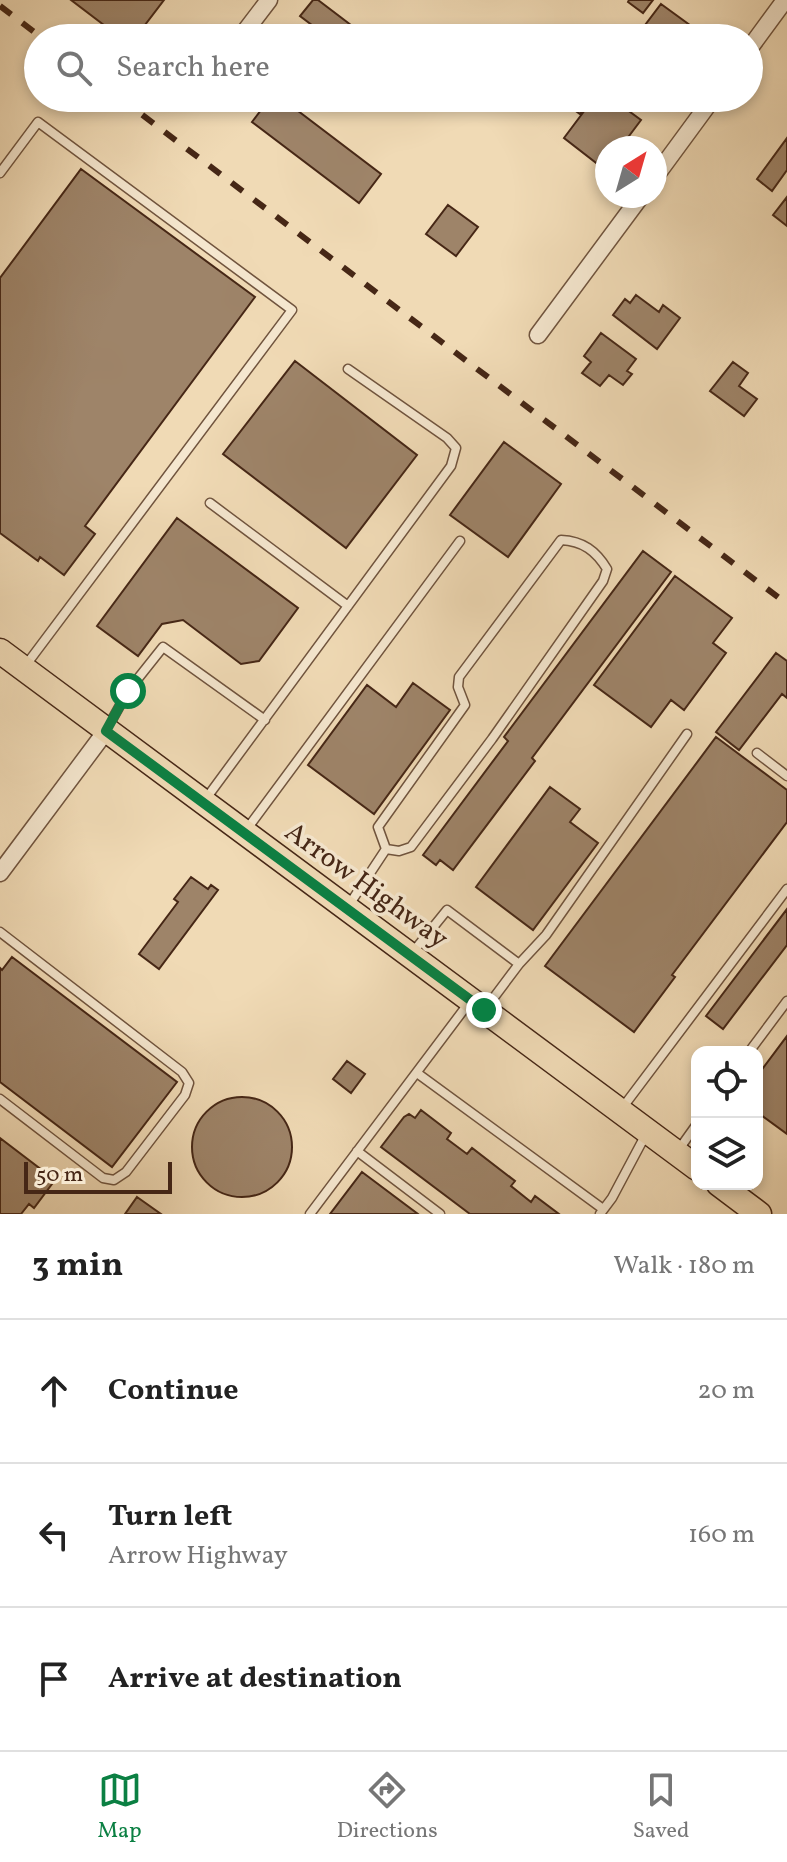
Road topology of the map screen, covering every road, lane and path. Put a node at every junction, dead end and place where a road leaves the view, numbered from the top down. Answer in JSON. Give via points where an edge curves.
{"nodes":[{"id":1,"x":269,"y":0,"type":"edge"},
{"id":2,"x":785,"y":0,"type":"edge"},
{"id":3,"x":251,"y":24,"type":"edge"},
{"id":4,"x":763,"y":30,"type":"edge"},
{"id":5,"x":703,"y":112,"type":"edge"},
{"id":6,"x":667,"y":161,"type":"edge"},
{"id":7,"x":0,"y":173,"type":"edge"},
{"id":8,"x":632,"y":208,"type":"edge"},
{"id":9,"x":538,"y":335,"type":"dead end"},
{"id":10,"x":348,"y":369,"type":"dead end"},
{"id":11,"x":210,"y":503,"type":"dead end"},
{"id":12,"x":460,"y":541,"type":"dead end"},
{"id":13,"x":348,"y":606,"type":"junction"},
{"id":14,"x":0,"y":651,"type":"edge"},
{"id":15,"x":24,"y":669,"type":"junction"},
{"id":16,"x":265,"y":720,"type":"junction"},
{"id":17,"x":106,"y":731,"type":"junction"},
{"id":18,"x":687,"y":734,"type":"dead end"},
{"id":19,"x":757,"y":753,"type":"dead end"},
{"id":20,"x":787,"y":776,"type":"edge"},
{"id":21,"x":203,"y":803,"type":"junction"},
{"id":22,"x":244,"y":833,"type":"junction"},
{"id":23,"x":386,"y":849,"type":"junction"},
{"id":24,"x":0,"y":873,"type":"edge"},
{"id":25,"x":787,"y":889,"type":"edge"},
{"id":26,"x":346,"y":909,"type":"junction"},
{"id":27,"x":0,"y":932,"type":"edge"},
{"id":28,"x":410,"y":956,"type":"junction"},
{"id":29,"x":519,"y":964,"type":"junction"},
{"id":30,"x":787,"y":1001,"type":"edge"},
{"id":31,"x":477,"y":1005,"type":"junction"},
{"id":32,"x":753,"y":1046,"type":"edge"},
{"id":33,"x":417,"y":1073,"type":"junction"},
{"id":34,"x":0,"y":1099,"type":"edge"},
{"id":35,"x":620,"y":1111,"type":"junction"},
{"id":36,"x":648,"y":1132,"type":"junction"},
{"id":37,"x":691,"y":1132,"type":"edge"},
{"id":38,"x":357,"y":1151,"type":"junction"},
{"id":39,"x":676,"y":1153,"type":"junction"},
{"id":40,"x":691,"y":1164,"type":"edge"},
{"id":41,"x":727,"y":1190,"type":"edge"},
{"id":42,"x":601,"y":1212,"type":"edge"},
{"id":43,"x":310,"y":1214,"type":"edge"},
{"id":44,"x":440,"y":1214,"type":"edge"},
{"id":45,"x":759,"y":1214,"type":"edge"}],
"edges":[{"from":1,"to":3,"type":"street"},
{"from":2,"to":4,"type":"street"},
{"from":5,"to":6,"type":"street"},
{"from":7,"to":15,"type":"lane","via":[[38,122],[292,310]]},
{"from":8,"to":9,"type":"street"},
{"from":10,"to":13,"type":"lane","via":[[456,448],[451,466]]},
{"from":11,"to":13,"type":"lane"},
{"from":12,"to":22,"type":"lane"},
{"from":13,"to":16,"type":"lane"},
{"from":14,"to":15,"type":"main road","name":"Arrow Highway"},
{"from":15,"to":17,"type":"main road","name":"Arrow Highway"},
{"from":16,"to":17,"type":"lane","via":[[163,647],[128,691]]},
{"from":16,"to":21,"type":"lane"},
{"from":17,"to":21,"type":"main road","name":"Arrow Highway"},
{"from":17,"to":24,"type":"street"},
{"from":18,"to":29,"type":"lane","via":[[546,935]]},
{"from":19,"to":20,"type":"lane"},
{"from":21,"to":22,"type":"main road","name":"Arrow Highway"},
{"from":22,"to":26,"type":"main road","name":"Arrow Highway"},
{"from":23,"to":23,"type":"lane","via":[[411,847],[492,739],[603,581],[607,569],[598,554],[575,540],[561,540],[459,677],[465,705],[378,827]]},
{"from":23,"to":26,"type":"lane"},
{"from":25,"to":35,"type":"lane"},
{"from":26,"to":28,"type":"main road","name":"Arrow Highway"},
{"from":27,"to":34,"type":"lane","via":[[182,1072],[189,1083],[126,1172],[114,1180],[103,1178]]},
{"from":28,"to":29,"type":"lane","via":[[447,910]]},
{"from":28,"to":31,"type":"main road","name":"Arrow Highway"},
{"from":29,"to":31,"type":"lane"},
{"from":30,"to":32,"type":"lane"},
{"from":31,"to":33,"type":"lane"},
{"from":31,"to":35,"type":"main road","name":"Arrow Highway"},
{"from":33,"to":38,"type":"lane"},
{"from":33,"to":42,"type":"lane"},
{"from":35,"to":36,"type":"main road","name":"Arrow Highway"},
{"from":36,"to":39,"type":"main road","name":"Arrow Highway"},
{"from":36,"to":42,"type":"lane"},
{"from":37,"to":39,"type":"lane"},
{"from":38,"to":43,"type":"lane"},
{"from":38,"to":44,"type":"lane"},
{"from":39,"to":40,"type":"main road","name":"Arrow Highway"},
{"from":41,"to":45,"type":"main road"}]}
